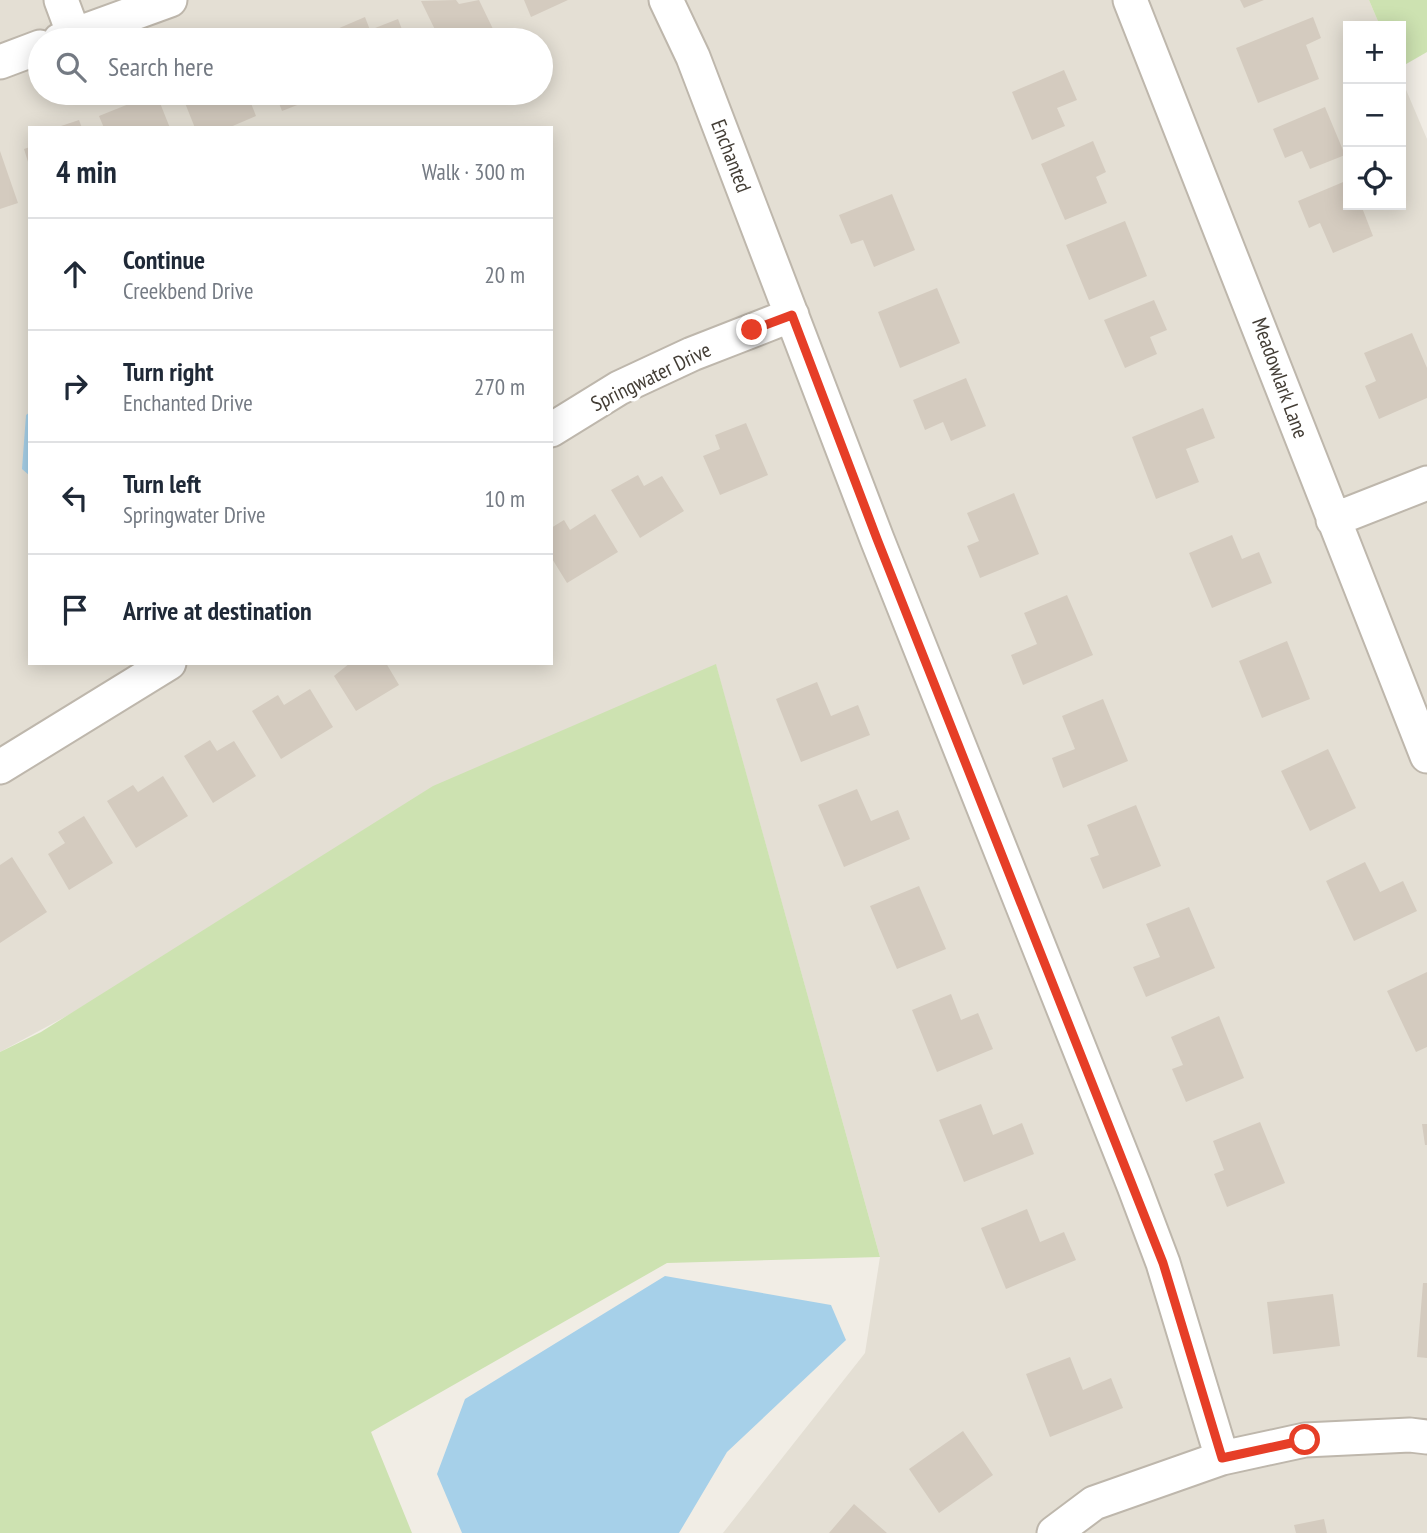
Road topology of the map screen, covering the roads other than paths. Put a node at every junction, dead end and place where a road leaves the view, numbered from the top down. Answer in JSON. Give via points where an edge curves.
{"nodes":[{"id":1,"x":61,"y":0,"type":"edge"},
{"id":2,"x":170,"y":0,"type":"edge"},
{"id":3,"x":666,"y":0,"type":"edge"},
{"id":4,"x":1130,"y":0,"type":"edge"},
{"id":5,"x":65,"y":28,"type":"edge"},
{"id":6,"x":94,"y":28,"type":"edge"},
{"id":7,"x":28,"y":52,"type":"edge"},
{"id":8,"x":0,"y":62,"type":"edge"},
{"id":9,"x":792,"y":315,"type":"junction"},
{"id":10,"x":553,"y":429,"type":"edge"},
{"id":11,"x":1427,"y":483,"type":"edge"},
{"id":12,"x":1333,"y":520,"type":"junction"},
{"id":13,"x":166,"y":665,"type":"edge"},
{"id":14,"x":1427,"y":756,"type":"edge"},
{"id":15,"x":0,"y":766,"type":"edge"},
{"id":16,"x":1427,"y":1437,"type":"edge"},
{"id":17,"x":1222,"y":1458,"type":"junction"},
{"id":18,"x":1054,"y":1533,"type":"edge"}],
"edges":[{"from":1,"to":5,"type":"street"},
{"from":2,"to":6,"type":"street"},
{"from":3,"to":9,"type":"street","name":"Enchanted","via":[[693,57]]},
{"from":4,"to":12,"type":"street","name":"Meadowlark Lane"},
{"from":7,"to":8,"type":"street"},
{"from":9,"to":10,"type":"street","name":"Springwater Drive","via":[[619,388]]},
{"from":9,"to":17,"type":"street","name":"Enchanted","via":[[1163,1263]]},
{"from":11,"to":12,"type":"street"},
{"from":12,"to":14,"type":"street","name":"Meadowlark Lane"},
{"from":13,"to":15,"type":"street"},
{"from":16,"to":17,"type":"street","via":[[1305,1440]]},
{"from":17,"to":18,"type":"street","via":[[1094,1503]]}]}
